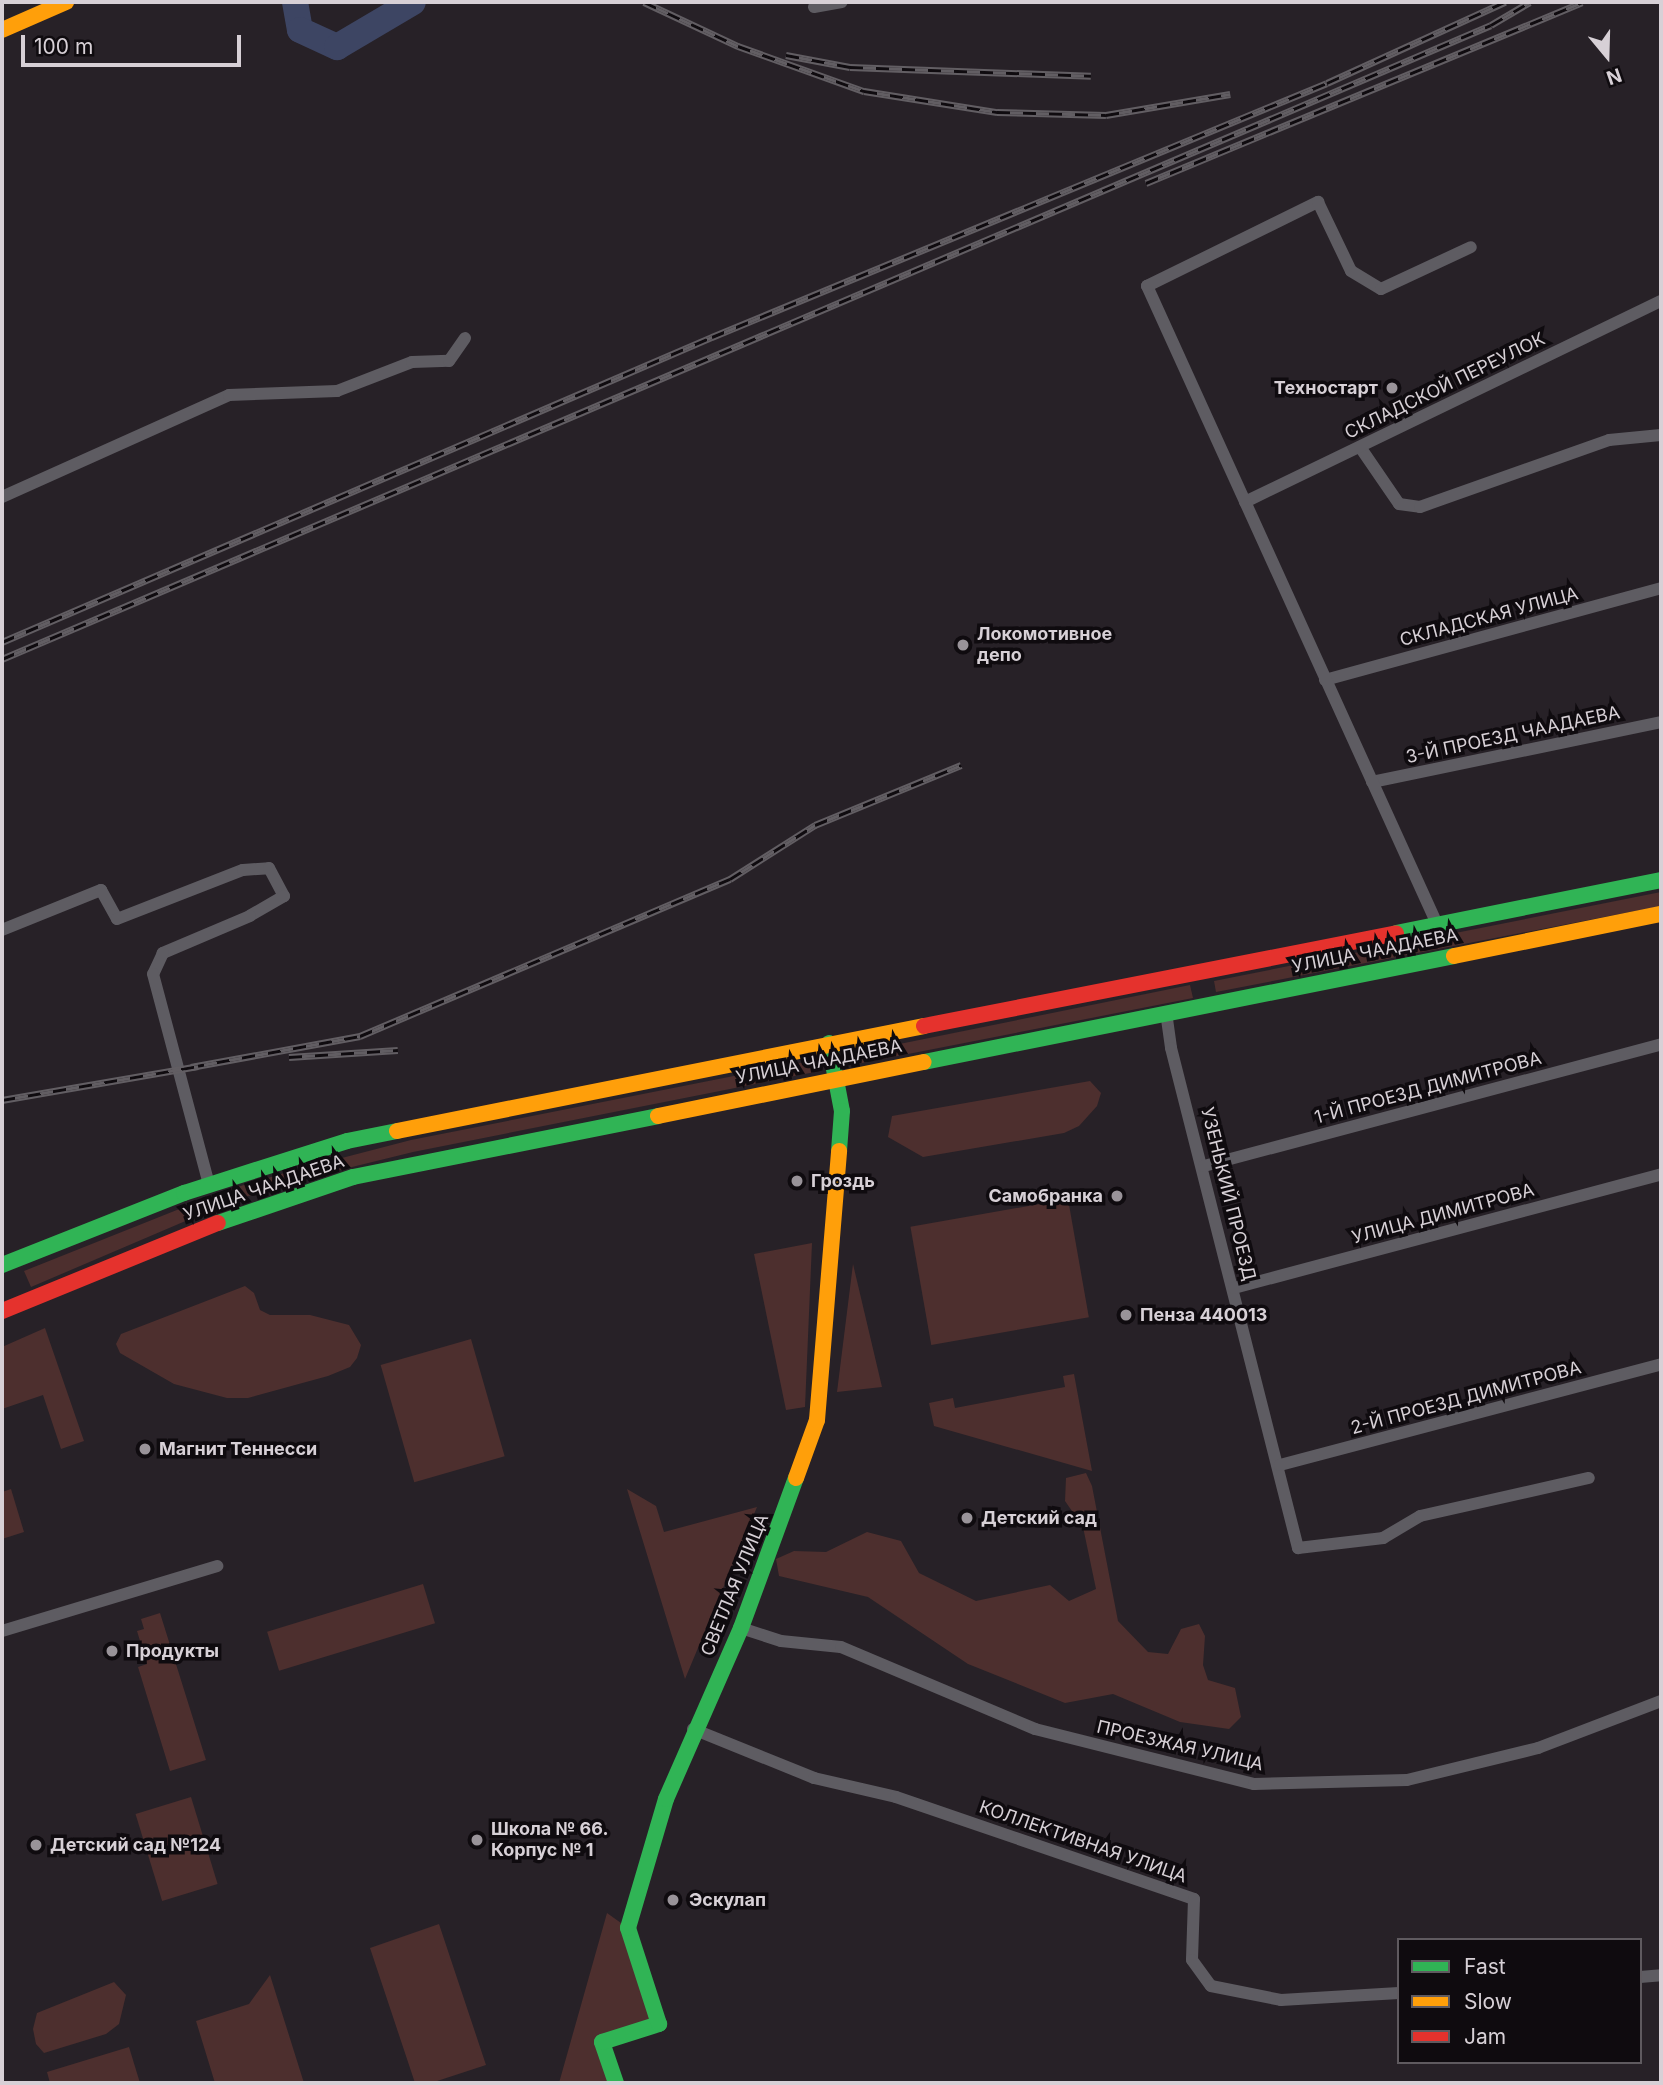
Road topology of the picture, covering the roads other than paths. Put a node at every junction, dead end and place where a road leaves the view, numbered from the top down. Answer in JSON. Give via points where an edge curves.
{"nodes":[{"id":1,"x":66,"y":2,"type":"edge"},
{"id":2,"x":842,"y":2,"type":"edge"},
{"id":3,"x":814,"y":3,"type":"edge"},
{"id":4,"x":2,"y":30,"type":"edge"},
{"id":5,"x":1471,"y":247,"type":"dead end"},
{"id":6,"x":1661,"y":301,"type":"edge"},
{"id":7,"x":465,"y":338,"type":"dead end"},
{"id":8,"x":1661,"y":435,"type":"edge"},
{"id":9,"x":1360,"y":447,"type":"junction"},
{"id":10,"x":2,"y":498,"type":"edge"},
{"id":11,"x":1245,"y":502,"type":"junction"},
{"id":12,"x":1661,"y":588,"type":"edge"},
{"id":13,"x":1325,"y":680,"type":"junction"},
{"id":14,"x":1661,"y":722,"type":"edge"},
{"id":15,"x":1372,"y":782,"type":"junction"},
{"id":16,"x":1661,"y":880,"type":"edge"},
{"id":17,"x":1661,"y":914,"type":"edge"},
{"id":18,"x":1437,"y":924,"type":"junction"},
{"id":19,"x":2,"y":930,"type":"edge"},
{"id":20,"x":1166,"y":1012,"type":"junction"},
{"id":21,"x":829,"y":1043,"type":"junction"},
{"id":22,"x":1661,"y":1044,"type":"edge"},
{"id":23,"x":836,"y":1078,"type":"junction"},
{"id":24,"x":1204,"y":1166,"type":"junction"},
{"id":25,"x":1661,"y":1174,"type":"edge"},
{"id":26,"x":209,"y":1185,"type":"junction"},
{"id":27,"x":2,"y":1265,"type":"edge"},
{"id":28,"x":1234,"y":1288,"type":"junction"},
{"id":29,"x":2,"y":1311,"type":"edge"},
{"id":30,"x":1661,"y":1364,"type":"edge"},
{"id":31,"x":1280,"y":1465,"type":"junction"},
{"id":32,"x":1589,"y":1478,"type":"dead end"},
{"id":33,"x":217,"y":1566,"type":"dead end"},
{"id":34,"x":741,"y":1628,"type":"junction"},
{"id":35,"x":2,"y":1630,"type":"edge"},
{"id":36,"x":1661,"y":1701,"type":"edge"},
{"id":37,"x":693,"y":1729,"type":"junction"},
{"id":38,"x":1661,"y":1975,"type":"edge"},
{"id":39,"x":1642,"y":1977,"type":"edge"},
{"id":40,"x":1397,"y":1993,"type":"edge"},
{"id":41,"x":616,"y":2083,"type":"edge"}],
"edges":[{"from":1,"to":4,"type":"main road"},
{"from":2,"to":3,"type":"street"},
{"from":5,"to":11,"type":"street","via":[[1381,289],[1351,271],[1318,202],[1147,286]]},
{"from":6,"to":9,"type":"street","name":"СКЛАДСКОЙ ПЕРЕУЛОК"},
{"from":7,"to":10,"type":"street","via":[[449,361],[412,362],[337,391],[229,396]]},
{"from":8,"to":9,"type":"street","via":[[1609,440],[1420,507],[1399,504]]},
{"from":9,"to":11,"type":"street","name":"СКЛАДСКОЙ ПЕРЕУЛОК"},
{"from":11,"to":13,"type":"street"},
{"from":12,"to":13,"type":"street","name":"СКЛАДСКАЯ УЛИЦА"},
{"from":13,"to":15,"type":"street"},
{"from":14,"to":15,"type":"street","name":"3-Й ПРОЕЗД ЧААДАЕВА"},
{"from":15,"to":18,"type":"street"},
{"from":16,"to":18,"type":"main road","name":"УЛИЦА ЧААДАЕВА"},
{"from":17,"to":20,"type":"main road","name":"УЛИЦА ЧААДАЕВА"},
{"from":18,"to":21,"type":"main road","name":"УЛИЦА ЧААДАЕВА"},
{"from":19,"to":26,"type":"street","via":[[101,890],[117,919],[243,870],[269,868],[284,896],[250,916],[163,953],[153,974]]},
{"from":20,"to":23,"type":"main road","name":"УЛИЦА ЧААДАЕВА"},
{"from":20,"to":24,"type":"street","name":"УЗЕНЬКИЙ ПРОЕЗД","via":[[1171,1048]]},
{"from":21,"to":23,"type":"main road","name":"СВЕТЛАЯ УЛИЦА"},
{"from":21,"to":26,"type":"main road","name":"УЛИЦА ЧААДАЕВА","via":[[347,1141]]},
{"from":22,"to":24,"type":"street","name":"1-Й ПРОЕЗД ДИМИТРОВА"},
{"from":23,"to":29,"type":"main road","name":"УЛИЦА ЧААДАЕВА","via":[[353,1177],[195,1231]]},
{"from":23,"to":34,"type":"main road","name":"СВЕТЛАЯ УЛИЦА","via":[[842,1111],[817,1420]]},
{"from":24,"to":28,"type":"street","name":"УЗЕНЬКИЙ ПРОЕЗД"},
{"from":25,"to":28,"type":"street","name":"УЛИЦА ДИМИТРОВА"},
{"from":26,"to":27,"type":"main road","name":"УЛИЦА ЧААДАЕВА"},
{"from":28,"to":31,"type":"street","name":"УЗЕНЬКИЙ ПРОЕЗД"},
{"from":30,"to":31,"type":"street","name":"2-Й ПРОЕЗД ДИМИТРОВА"},
{"from":31,"to":32,"type":"street","name":"УЗЕНЬКИЙ ПРОЕЗД","via":[[1298,1548],[1383,1538],[1420,1516]]},
{"from":33,"to":35,"type":"street"},
{"from":34,"to":36,"type":"street","name":"ПРОЕЗЖАЯ УЛИЦА","via":[[781,1641],[841,1647],[1035,1729],[1254,1784],[1407,1780],[1538,1748]]},
{"from":34,"to":37,"type":"main road","name":"СВЕТЛАЯ УЛИЦА"},
{"from":37,"to":40,"type":"street","name":"КОЛЛЕКТИВНАЯ УЛИЦА","via":[[814,1778],[896,1797],[1195,1899],[1192,1960],[1211,1986],[1281,2000]]},
{"from":37,"to":41,"type":"main road","name":"СВЕТЛАЯ УЛИЦА","via":[[666,1799],[628,1928],[659,2024],[602,2042]]},
{"from":38,"to":39,"type":"street"}]}
